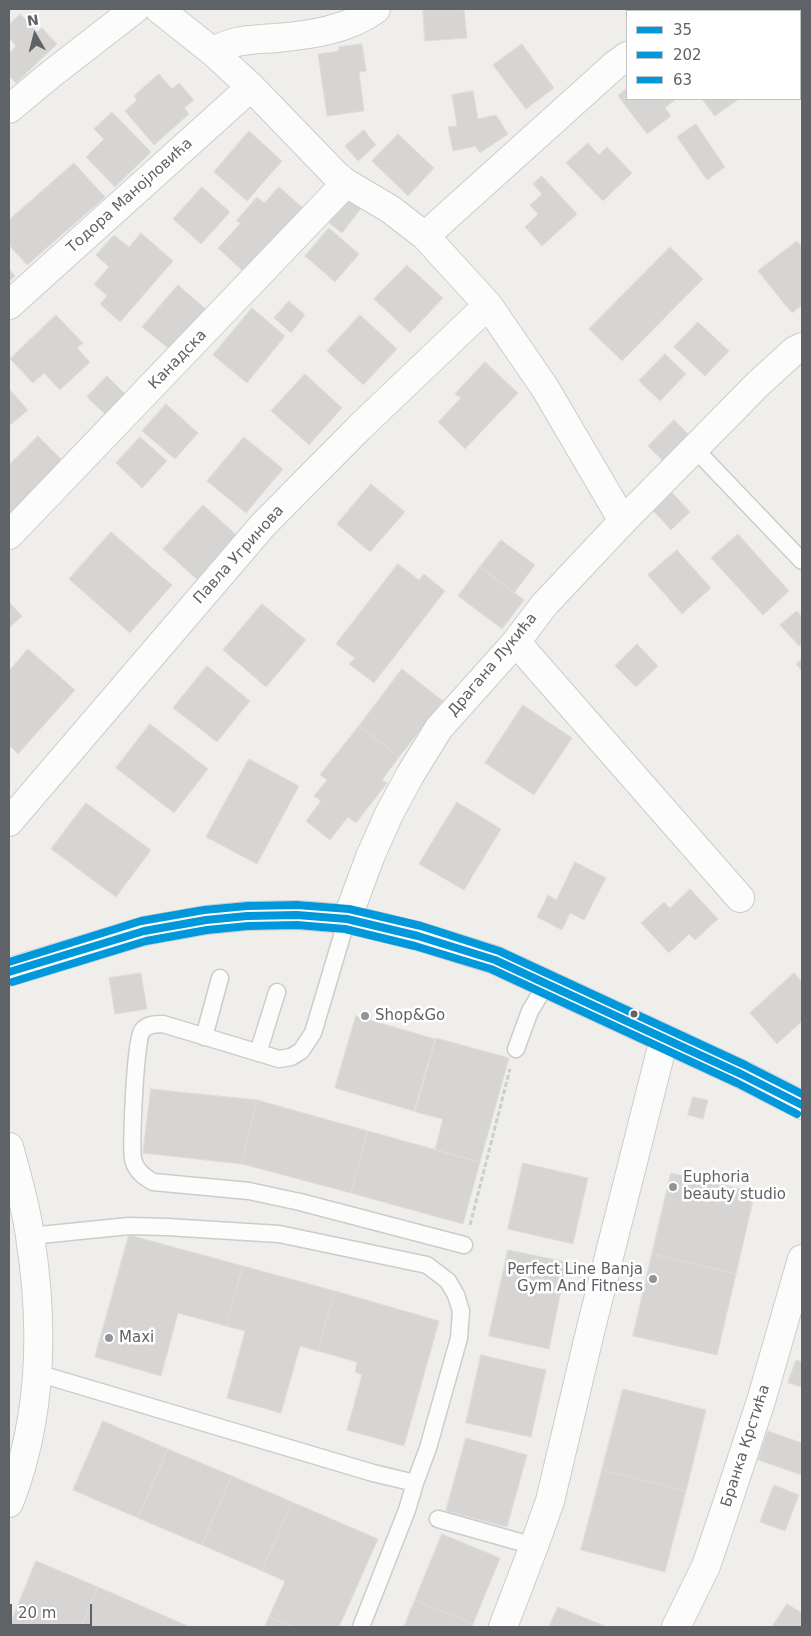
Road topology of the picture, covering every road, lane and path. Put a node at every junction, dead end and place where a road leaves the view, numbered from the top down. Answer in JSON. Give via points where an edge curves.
{"nodes":[{"id":1,"x":135,"y":9,"type":"edge"},
{"id":2,"x":158,"y":9,"type":"edge"},
{"id":3,"x":376,"y":9,"type":"edge"},
{"id":4,"x":212,"y":52,"type":"junction"},
{"id":5,"x":626,"y":57,"type":"edge"},
{"id":6,"x":251,"y":87,"type":"junction"},
{"id":7,"x":9,"y":109,"type":"edge"},
{"id":8,"x":346,"y":183,"type":"junction"},
{"id":9,"x":425,"y":236,"type":"junction"},
{"id":10,"x":9,"y":305,"type":"edge"},
{"id":11,"x":488,"y":305,"type":"junction"},
{"id":12,"x":802,"y":348,"type":"edge"},
{"id":13,"x":694,"y":448,"type":"junction"},
{"id":14,"x":623,"y":521,"type":"junction"},
{"id":15,"x":9,"y":535,"type":"edge"},
{"id":16,"x":802,"y":561,"type":"edge"},
{"id":17,"x":516,"y":642,"type":"junction"},
{"id":18,"x":9,"y":822,"type":"edge"},
{"id":19,"x":740,"y":898,"type":"dead end"},
{"id":20,"x":347,"y":919,"type":"junction"},
{"id":21,"x":9,"y":972,"type":"edge"},
{"id":22,"x":220,"y":978,"type":"dead end"},
{"id":23,"x":547,"y":983,"type":"junction"},
{"id":24,"x":277,"y":992,"type":"dead end"},
{"id":25,"x":204,"y":1037,"type":"junction"},
{"id":26,"x":664,"y":1039,"type":"junction"},
{"id":27,"x":516,"y":1049,"type":"joint"},
{"id":28,"x":258,"y":1053,"type":"junction"},
{"id":29,"x":802,"y":1105,"type":"edge"},
{"id":30,"x":9,"y":1147,"type":"edge"},
{"id":31,"x":30,"y":1236,"type":"junction"},
{"id":32,"x":464,"y":1245,"type":"joint"},
{"id":33,"x":802,"y":1259,"type":"edge"},
{"id":34,"x":38,"y":1373,"type":"junction"},
{"id":35,"x":415,"y":1483,"type":"junction"},
{"id":36,"x":9,"y":1503,"type":"edge"},
{"id":37,"x":438,"y":1519,"type":"dead end"},
{"id":38,"x":534,"y":1546,"type":"junction"},
{"id":39,"x":360,"y":1627,"type":"edge"},
{"id":40,"x":502,"y":1627,"type":"edge"},
{"id":41,"x":676,"y":1627,"type":"edge"}],
"edges":[{"from":1,"to":7,"type":"street"},
{"from":2,"to":4,"type":"street"},
{"from":3,"to":4,"type":"street","via":[[344,27],[237,41]]},
{"from":4,"to":6,"type":"street"},
{"from":5,"to":9,"type":"street"},
{"from":6,"to":8,"type":"street"},
{"from":6,"to":10,"type":"street","name":"Тодора Манојловића"},
{"from":8,"to":9,"type":"street","via":[[390,209]]},
{"from":8,"to":15,"type":"street","name":"Канадска"},
{"from":9,"to":11,"type":"street"},
{"from":11,"to":14,"type":"street","via":[[545,388]]},
{"from":11,"to":18,"type":"street","name":"Павла Угринова","via":[[263,525]]},
{"from":12,"to":13,"type":"street","name":"Драгана Лукића","via":[[794,351]]},
{"from":13,"to":14,"type":"street","name":"Драгана Лукића"},
{"from":13,"to":16,"type":"lane"},
{"from":14,"to":17,"type":"street","name":"Драгана Лукића","via":[[544,605]]},
{"from":17,"to":19,"type":"street"},
{"from":17,"to":20,"type":"street","name":"Драгана Лукића","via":[[439,728],[410,775],[370,857]]},
{"from":20,"to":21,"type":"street","via":[[297,915],[206,920],[144,931]]},
{"from":20,"to":23,"type":"street","via":[[456,947]]},
{"from":20,"to":28,"type":"lane","via":[[308,1042],[291,1057],[279,1059]]},
{"from":22,"to":25,"type":"lane"},
{"from":23,"to":26,"type":"street"},
{"from":23,"to":27,"type":"lane","via":[[530,1011]]},
{"from":24,"to":28,"type":"lane"},
{"from":25,"to":28,"type":"lane"},
{"from":25,"to":32,"type":"lane","via":[[163,1024],[147,1026],[142,1031],[136,1054],[133,1160],[143,1177],[153,1182],[249,1191]]},
{"from":26,"to":29,"type":"street"},
{"from":26,"to":38,"type":"street","via":[[550,1501]]},
{"from":27,"to":32,"type":"path"},
{"from":30,"to":31,"type":"street"},
{"from":31,"to":34,"type":"street","via":[[37,1301]]},
{"from":31,"to":35,"type":"lane","via":[[129,1226],[279,1234],[427,1265],[448,1281],[461,1311],[459,1338]]},
{"from":33,"to":41,"type":"street","name":"Бранка Крстића","via":[[726,1508],[706,1566]]},
{"from":34,"to":35,"type":"lane"},
{"from":34,"to":36,"type":"street","via":[[22,1464]]},
{"from":35,"to":39,"type":"lane"},
{"from":37,"to":38,"type":"lane"},
{"from":38,"to":40,"type":"street"}]}
